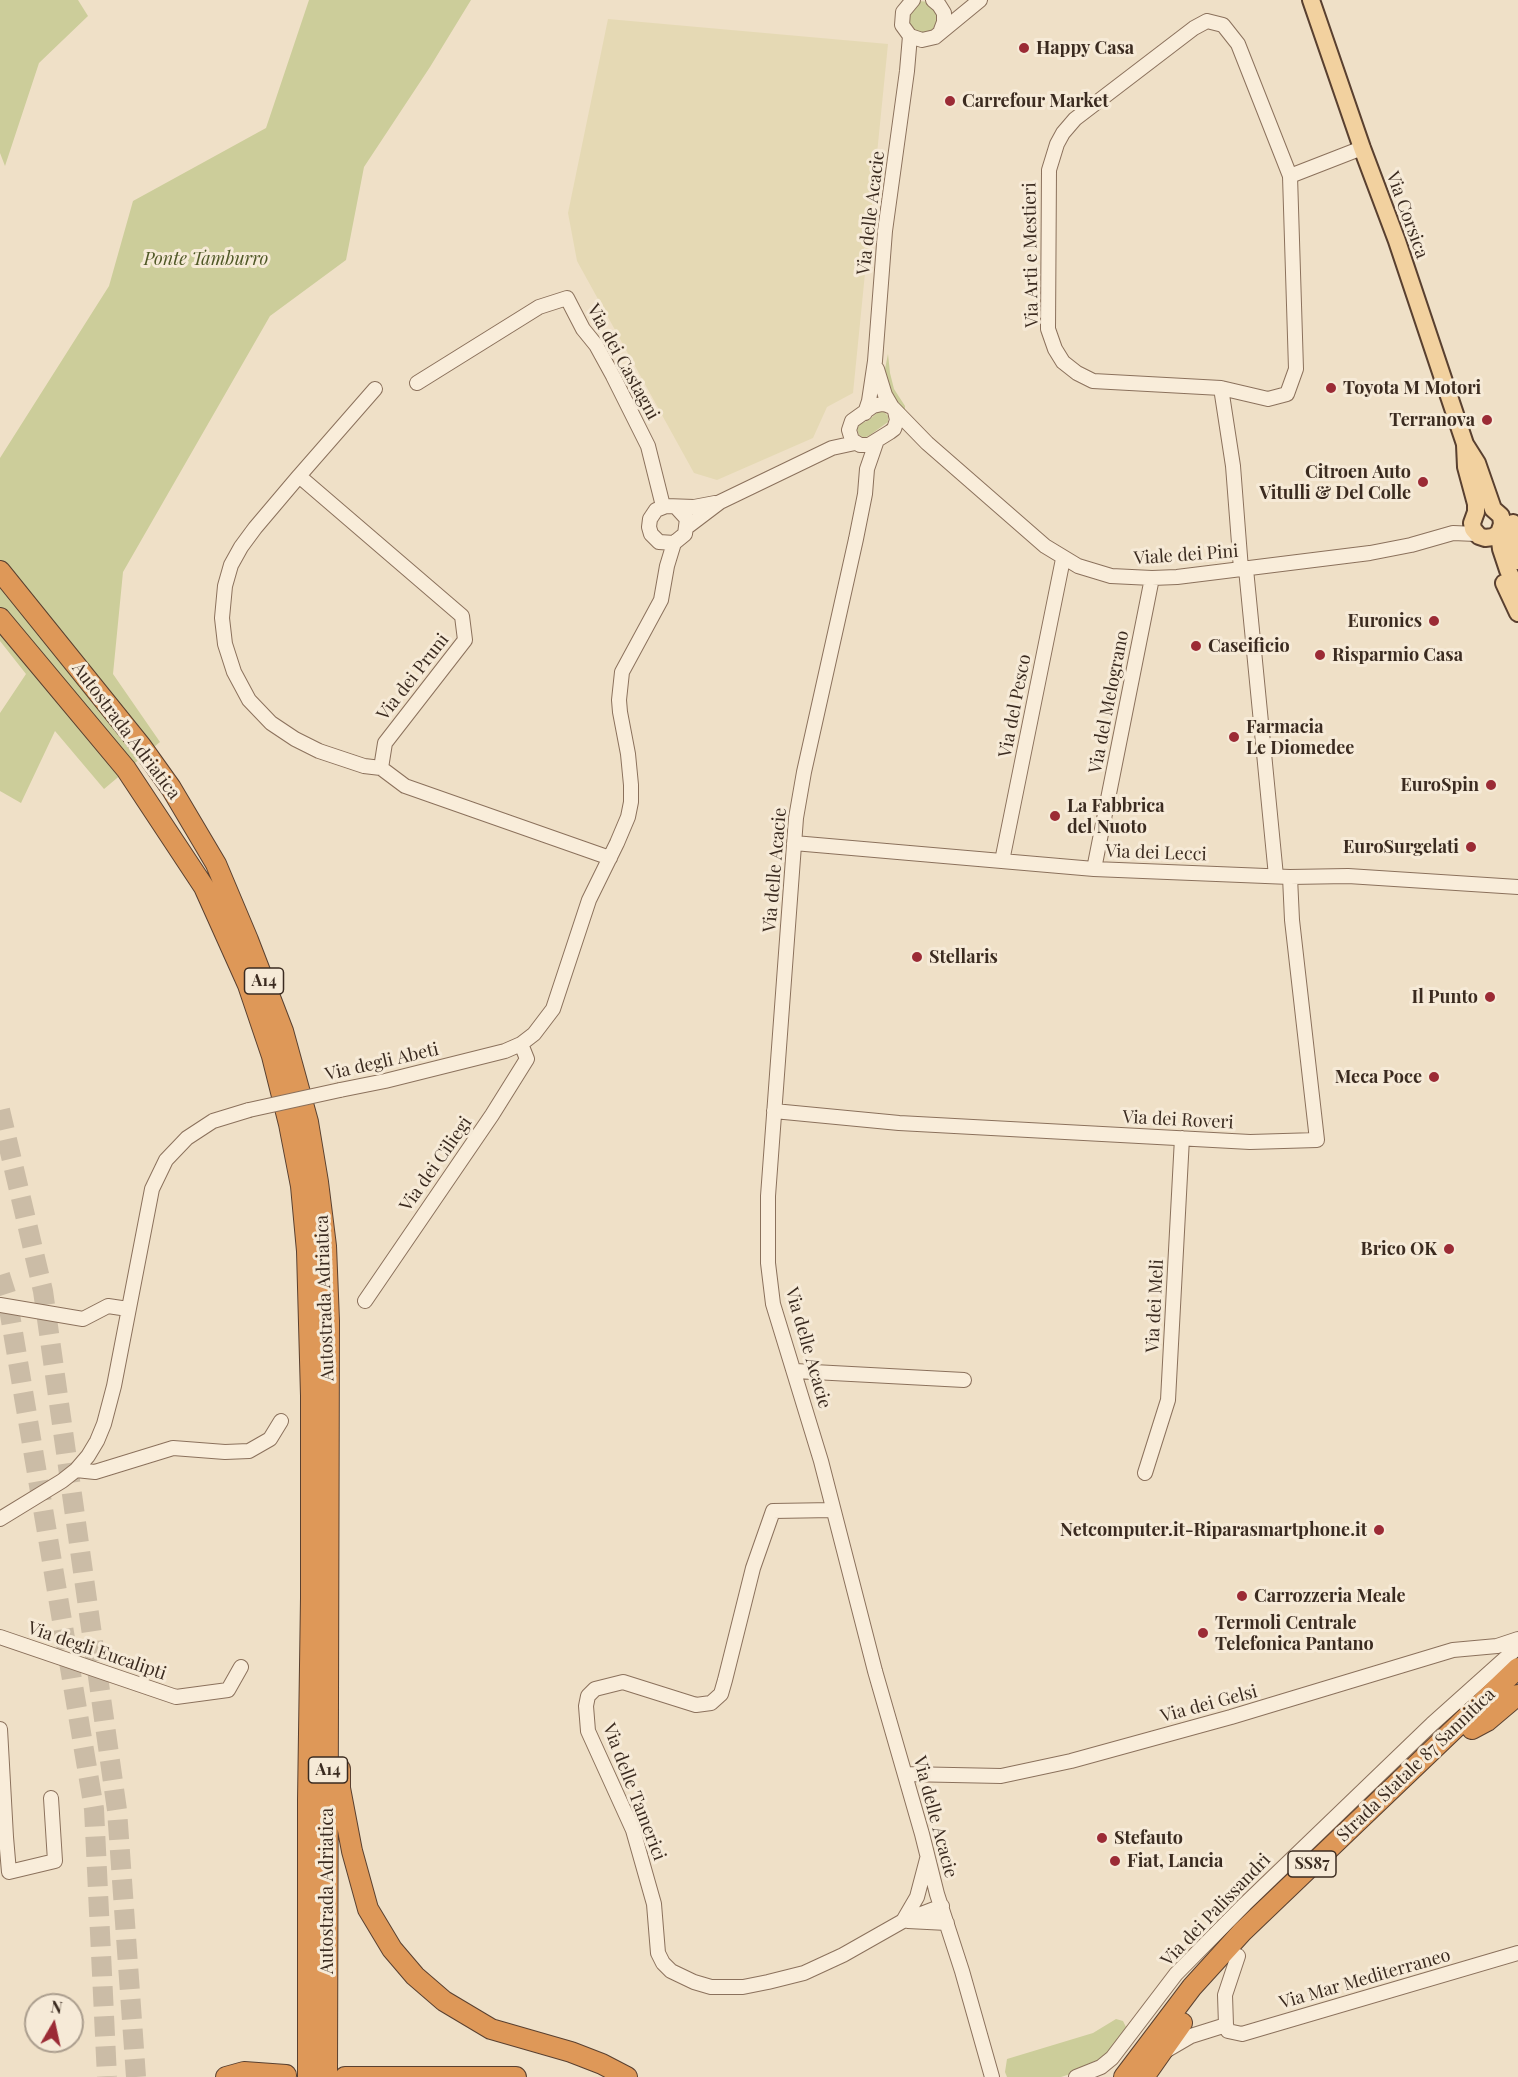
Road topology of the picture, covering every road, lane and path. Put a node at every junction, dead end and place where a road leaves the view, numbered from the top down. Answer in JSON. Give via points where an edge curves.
{"nodes":[{"id":1,"x":933,"y":0,"type":"edge"},
{"id":2,"x":980,"y":0,"type":"edge"},
{"id":3,"x":1311,"y":0,"type":"edge"},
{"id":4,"x":909,"y":1,"type":"edge"},
{"id":5,"x":941,"y":30,"type":"junction"},
{"id":6,"x":910,"y":36,"type":"junction"},
{"id":7,"x":927,"y":40,"type":"junction"},
{"id":8,"x":907,"y":71,"type":"junction"},
{"id":9,"x":1362,"y":148,"type":"junction"},
{"id":10,"x":1290,"y":176,"type":"junction"},
{"id":11,"x":875,"y":361,"type":"junction"},
{"id":12,"x":417,"y":383,"type":"dead end"},
{"id":13,"x":1221,"y":388,"type":"junction"},
{"id":14,"x":375,"y":389,"type":"dead end"},
{"id":15,"x":893,"y":409,"type":"junction"},
{"id":16,"x":865,"y":413,"type":"junction"},
{"id":17,"x":849,"y":430,"type":"junction"},
{"id":18,"x":890,"y":432,"type":"junction"},
{"id":19,"x":877,"y":440,"type":"junction"},
{"id":20,"x":927,"y":443,"type":"junction"},
{"id":21,"x":858,"y":444,"type":"junction"},
{"id":22,"x":1465,"y":444,"type":"junction"},
{"id":23,"x":832,"y":448,"type":"junction"},
{"id":24,"x":867,"y":469,"type":"junction"},
{"id":25,"x":299,"y":476,"type":"junction"},
{"id":26,"x":720,"y":502,"type":"junction"},
{"id":27,"x":663,"y":506,"type":"junction"},
{"id":28,"x":677,"y":508,"type":"junction"},
{"id":29,"x":1493,"y":509,"type":"junction"},
{"id":30,"x":1476,"y":513,"type":"junction"},
{"id":31,"x":1513,"y":523,"type":"dead end"},
{"id":32,"x":687,"y":526,"type":"junction"},
{"id":33,"x":1453,"y":533,"type":"junction"},
{"id":34,"x":1487,"y":535,"type":"junction"},
{"id":35,"x":659,"y":542,"type":"junction"},
{"id":36,"x":674,"y":543,"type":"junction"},
{"id":37,"x":1063,"y":559,"type":"junction"},
{"id":38,"x":1518,"y":561,"type":"edge"},
{"id":39,"x":667,"y":566,"type":"junction"},
{"id":40,"x":1243,"y":569,"type":"junction"},
{"id":41,"x":0,"y":571,"type":"edge"},
{"id":42,"x":1152,"y":578,"type":"junction"},
{"id":43,"x":1518,"y":591,"type":"edge"},
{"id":44,"x":1518,"y":614,"type":"edge"},
{"id":45,"x":0,"y":618,"type":"edge"},
{"id":46,"x":381,"y":768,"type":"junction"},
{"id":47,"x":794,"y":843,"type":"junction"},
{"id":48,"x":610,"y":858,"type":"junction"},
{"id":49,"x":1002,"y":861,"type":"junction"},
{"id":50,"x":1094,"y":869,"type":"junction"},
{"id":51,"x":1276,"y":876,"type":"junction"},
{"id":52,"x":1290,"y":877,"type":"junction"},
{"id":53,"x":1518,"y":887,"type":"edge"},
{"id":54,"x":520,"y":1044,"type":"junction"},
{"id":55,"x":774,"y":1111,"type":"junction"},
{"id":56,"x":1182,"y":1138,"type":"junction"},
{"id":57,"x":365,"y":1301,"type":"dead end"},
{"id":58,"x":0,"y":1305,"type":"edge"},
{"id":59,"x":128,"y":1309,"type":"junction"},
{"id":60,"x":795,"y":1371,"type":"junction"},
{"id":61,"x":964,"y":1380,"type":"dead end"},
{"id":62,"x":280,"y":1421,"type":"dead end"},
{"id":63,"x":329,"y":1464,"type":"junction"},
{"id":64,"x":76,"y":1470,"type":"junction"},
{"id":65,"x":1145,"y":1473,"type":"dead end"},
{"id":66,"x":833,"y":1510,"type":"junction"},
{"id":67,"x":0,"y":1519,"type":"edge"},
{"id":68,"x":0,"y":1637,"type":"edge"},
{"id":69,"x":1518,"y":1639,"type":"edge"},
{"id":70,"x":1518,"y":1647,"type":"edge"},
{"id":71,"x":241,"y":1667,"type":"dead end"},
{"id":72,"x":1518,"y":1668,"type":"edge"},
{"id":73,"x":1518,"y":1681,"type":"edge"},
{"id":74,"x":1518,"y":1695,"type":"edge"},
{"id":75,"x":0,"y":1729,"type":"edge"},
{"id":76,"x":1472,"y":1729,"type":"junction"},
{"id":77,"x":905,"y":1774,"type":"junction"},
{"id":78,"x":51,"y":1798,"type":"dead end"},
{"id":79,"x":308,"y":1800,"type":"junction"},
{"id":80,"x":3,"y":1837,"type":"edge"},
{"id":81,"x":928,"y":1857,"type":"junction"},
{"id":82,"x":916,"y":1897,"type":"junction"},
{"id":83,"x":940,"y":1900,"type":"junction"},
{"id":84,"x":903,"y":1921,"type":"junction"},
{"id":85,"x":947,"y":1923,"type":"junction"},
{"id":86,"x":1518,"y":1953,"type":"edge"},
{"id":87,"x":1238,"y":1956,"type":"junction"},
{"id":88,"x":1226,"y":2025,"type":"junction"},
{"id":89,"x":1158,"y":2056,"type":"junction"},
{"id":90,"x":291,"y":2076,"type":"edge"},
{"id":91,"x":345,"y":2076,"type":"edge"},
{"id":92,"x":226,"y":2077,"type":"edge"},
{"id":93,"x":308,"y":2077,"type":"edge"},
{"id":94,"x":327,"y":2077,"type":"edge"},
{"id":95,"x":516,"y":2077,"type":"edge"},
{"id":96,"x":627,"y":2077,"type":"edge"},
{"id":97,"x":992,"y":2077,"type":"edge"},
{"id":98,"x":1076,"y":2077,"type":"edge"},
{"id":99,"x":1124,"y":2077,"type":"edge"},
{"id":100,"x":1144,"y":2077,"type":"edge"}],
"edges":[{"from":1,"to":5,"type":"street","via":[[944,13]]},
{"from":2,"to":5,"type":"street","name":"Via delle Acacie"},
{"from":3,"to":9,"type":"main road","name":"Via Corsica"},
{"from":4,"to":6,"type":"street","name":"Via delle Acacie","via":[[902,20]]},
{"from":5,"to":7,"type":"street","name":"Via delle Acacie"},
{"from":6,"to":7,"type":"street"},
{"from":6,"to":8,"type":"street","name":"Via delle Acacie"},
{"from":7,"to":8,"type":"street","name":"Via delle Acacie","via":[[915,53]]},
{"from":8,"to":11,"type":"street","name":"Via delle Acacie","via":[[885,231]]},
{"from":9,"to":10,"type":"street"},
{"from":9,"to":22,"type":"main road","name":"Via Corsica"},
{"from":10,"to":13,"type":"street","name":"Via Arti e Mestieri","via":[[1296,369],[1287,394],[1268,399]]},
{"from":10,"to":13,"type":"street","name":"Via Arti e Mestieri","via":[[1238,44],[1223,25],[1207,21],[1075,119],[1057,144],[1048,170],[1048,329],[1063,362],[1093,381]]},
{"from":11,"to":15,"type":"street","name":"Via delle Acacie"},
{"from":11,"to":16,"type":"street","name":"Via delle Acacie"},
{"from":12,"to":27,"type":"street","name":"Via dei Castagni","via":[[539,308],[567,298],[648,446]]},
{"from":13,"to":40,"type":"street"},
{"from":14,"to":25,"type":"street"},
{"from":15,"to":16,"type":"street","via":[[878,404]]},
{"from":15,"to":18,"type":"street","via":[[897,420]]},
{"from":15,"to":20,"type":"street","name":"Viale dei Pini"},
{"from":16,"to":17,"type":"street","via":[[852,421]]},
{"from":17,"to":21,"type":"street"},
{"from":17,"to":23,"type":"street","name":"Via degli Abeti"},
{"from":18,"to":19,"type":"street"},
{"from":18,"to":20,"type":"street","name":"Viale dei Pini"},
{"from":19,"to":21,"type":"street","via":[[869,445]]},
{"from":19,"to":24,"type":"street","name":"Via delle Acacie"},
{"from":20,"to":37,"type":"street","name":"Viale dei Pini"},
{"from":21,"to":23,"type":"street","name":"Via degli Abeti"},
{"from":21,"to":24,"type":"street","name":"Via delle Acacie"},
{"from":22,"to":29,"type":"main road","name":"Via Corsica","via":[[1477,463]]},
{"from":22,"to":30,"type":"main road","name":"Via Corsica"},
{"from":23,"to":26,"type":"street","name":"Via degli Abeti"},
{"from":24,"to":47,"type":"street","name":"Via delle Acacie","via":[[856,539],[804,772]]},
{"from":25,"to":46,"type":"street","name":"Via dei Pruni","via":[[462,616],[465,640],[385,743]]},
{"from":25,"to":46,"type":"street","via":[[255,528],[231,565],[222,618],[225,644],[249,700],[271,723],[319,751]]},
{"from":26,"to":28,"type":"street","name":"Via degli Abeti"},
{"from":26,"to":32,"type":"street","name":"Via degli Abeti"},
{"from":27,"to":28,"type":"street","name":"Via degli Abeti"},
{"from":27,"to":35,"type":"street","name":"Via degli Abeti","via":[[653,513],[649,523],[651,534]]},
{"from":28,"to":32,"type":"street","via":[[685,516]]},
{"from":29,"to":30,"type":"main road","via":[[1483,508]]},
{"from":29,"to":34,"type":"main road","name":"Via Corsica","via":[[1502,520],[1502,528]]},
{"from":30,"to":33,"type":"street","name":"Viale dei Pini"},
{"from":30,"to":34,"type":"main road","name":"Via Corsica","via":[[1472,523]]},
{"from":31,"to":38,"type":"main road","via":[[1512,543]]},
{"from":32,"to":36,"type":"street","name":"Via degli Abeti","via":[[683,537]]},
{"from":33,"to":34,"type":"street","name":"Viale dei Pini"},
{"from":33,"to":40,"type":"street","name":"Viale dei Pini","via":[[1381,551]]},
{"from":34,"to":43,"type":"main road","name":"Via Corsica"},
{"from":34,"to":44,"type":"main road","name":"Via Corsica"},
{"from":35,"to":36,"type":"street"},
{"from":35,"to":39,"type":"street","name":"Via degli Abeti"},
{"from":36,"to":39,"type":"street","name":"Via degli Abeti"},
{"from":37,"to":42,"type":"street","name":"Viale dei Pini","via":[[1111,576]]},
{"from":37,"to":49,"type":"street","name":"Via del Pesco"},
{"from":39,"to":48,"type":"street","name":"Via degli Abeti","via":[[661,600],[622,672],[619,700],[631,802]]},
{"from":40,"to":42,"type":"street","name":"Viale dei Pini"},
{"from":40,"to":51,"type":"street"},
{"from":41,"to":63,"type":"highway","name":"Autostrada Adriatica","number":"A14","via":[[171,788],[216,864],[279,1020],[308,1122],[326,1246]]},
{"from":42,"to":50,"type":"street","name":"Via del Melograno"},
{"from":45,"to":79,"type":"highway","name":"Autostrada Adriatica","number":"A14","via":[[126,769],[204,887],[248,985],[272,1056],[301,1186],[307,1251],[311,1396]]},
{"from":46,"to":48,"type":"street","via":[[405,786]]},
{"from":47,"to":49,"type":"street","name":"Via dei Lecci"},
{"from":47,"to":55,"type":"street","name":"Via delle Acacie"},
{"from":48,"to":54,"type":"street","name":"Via degli Abeti","via":[[589,900],[553,1009],[534,1034]]},
{"from":49,"to":50,"type":"street","name":"Via dei Lecci"},
{"from":50,"to":51,"type":"street","name":"Via dei Lecci"},
{"from":51,"to":52,"type":"street","name":"Via dei Lecci"},
{"from":52,"to":53,"type":"street","name":"Via dei Lecci","via":[[1348,876]]},
{"from":52,"to":56,"type":"street","name":"Via dei Roveri","via":[[1317,1140]]},
{"from":54,"to":57,"type":"street","name":"Via dei Ciliegi","via":[[527,1059]]},
{"from":54,"to":59,"type":"street","name":"Via degli Abeti","bridge":true,"via":[[436,1069],[249,1110],[213,1121],[187,1138],[166,1160],[152,1189]]},
{"from":55,"to":56,"type":"street","name":"Via dei Roveri","via":[[899,1123]]},
{"from":55,"to":60,"type":"street","name":"Via delle Acacie","via":[[768,1263],[773,1304]]},
{"from":56,"to":65,"type":"street","name":"Via dei Meli","via":[[1168,1400]]},
{"from":58,"to":59,"type":"street","via":[[83,1319],[108,1306]]},
{"from":59,"to":64,"type":"street","name":"Via degli Abeti","via":[[105,1424]]},
{"from":60,"to":61,"type":"street"},
{"from":60,"to":66,"type":"street","name":"Via delle Acacie"},
{"from":62,"to":64,"type":"street","via":[[270,1439],[249,1451],[173,1448],[95,1472]]},
{"from":63,"to":94,"type":"highway","name":"Autostrada Adriatica","number":"A14"},
{"from":63,"to":96,"type":"highway","via":[[336,1576],[340,1788],[368,1909],[392,1950],[444,2001],[491,2030],[571,2052]]},
{"from":64,"to":67,"type":"street","name":"Via degli Abeti"},
{"from":66,"to":77,"type":"street","name":"Via delle Acacie"},
{"from":66,"to":84,"type":"street","name":"Via delle Tamerici","via":[[772,1511],[753,1568],[721,1694],[711,1703],[696,1705],[623,1682],[595,1689],[586,1706],[588,1731],[633,1830],[654,1904],[658,1953],[672,1971],[711,1987],[768,1982],[804,1973]]},
{"from":68,"to":71,"type":"street","name":"Via degli Eucalipti","via":[[176,1697],[228,1690]]},
{"from":69,"to":77,"type":"street","name":"Via dei Gelsi","via":[[1497,1646],[1453,1650],[1071,1761],[1000,1776]]},
{"from":70,"to":98,"type":"street","name":"Via dei Palissandri","via":[[1245,1904],[1176,1974],[1112,2058]]},
{"from":72,"to":99,"type":"highway","name":"Strada Statale 87 Sannitica","number":"SS87","via":[[1242,1932],[1192,1988]]},
{"from":73,"to":76,"type":"highway","number":"SS87"},
{"from":74,"to":76,"type":"highway"},
{"from":75,"to":80,"type":"street"},
{"from":76,"to":87,"type":"highway","name":"Strada Statale 87 Sannitica","number":"SS87"},
{"from":77,"to":81,"type":"street","name":"Via delle Acacie"},
{"from":78,"to":80,"type":"street","via":[[56,1861],[9,1872]]},
{"from":79,"to":90,"type":"highway"},
{"from":79,"to":93,"type":"highway","name":"Autostrada Adriatica","number":"A14"},
{"from":81,"to":82,"type":"street"},
{"from":81,"to":83,"type":"street","name":"Via delle Acacie"},
{"from":82,"to":83,"type":"street"},
{"from":82,"to":84,"type":"street"},
{"from":83,"to":84,"type":"street","name":"Via delle Tamerici"},
{"from":83,"to":85,"type":"street","name":"Via delle Acacie"},
{"from":84,"to":85,"type":"street"},
{"from":85,"to":97,"type":"street","name":"Via delle Acacie"},
{"from":86,"to":88,"type":"street","name":"Via Mar Mediterraneo","via":[[1242,2034],[1228,2031]]},
{"from":87,"to":88,"type":"street","via":[[1225,1995]]},
{"from":87,"to":89,"type":"highway","name":"Strada Statale 87 Sannitica","number":"SS87"},
{"from":88,"to":89,"type":"street","via":[[1191,2036]]},
{"from":89,"to":100,"type":"highway","name":"Strada Statale 87 Sannitica","number":"SS87"},
{"from":90,"to":92,"type":"highway","via":[[244,2072]]},
{"from":91,"to":95,"type":"highway"}]}
